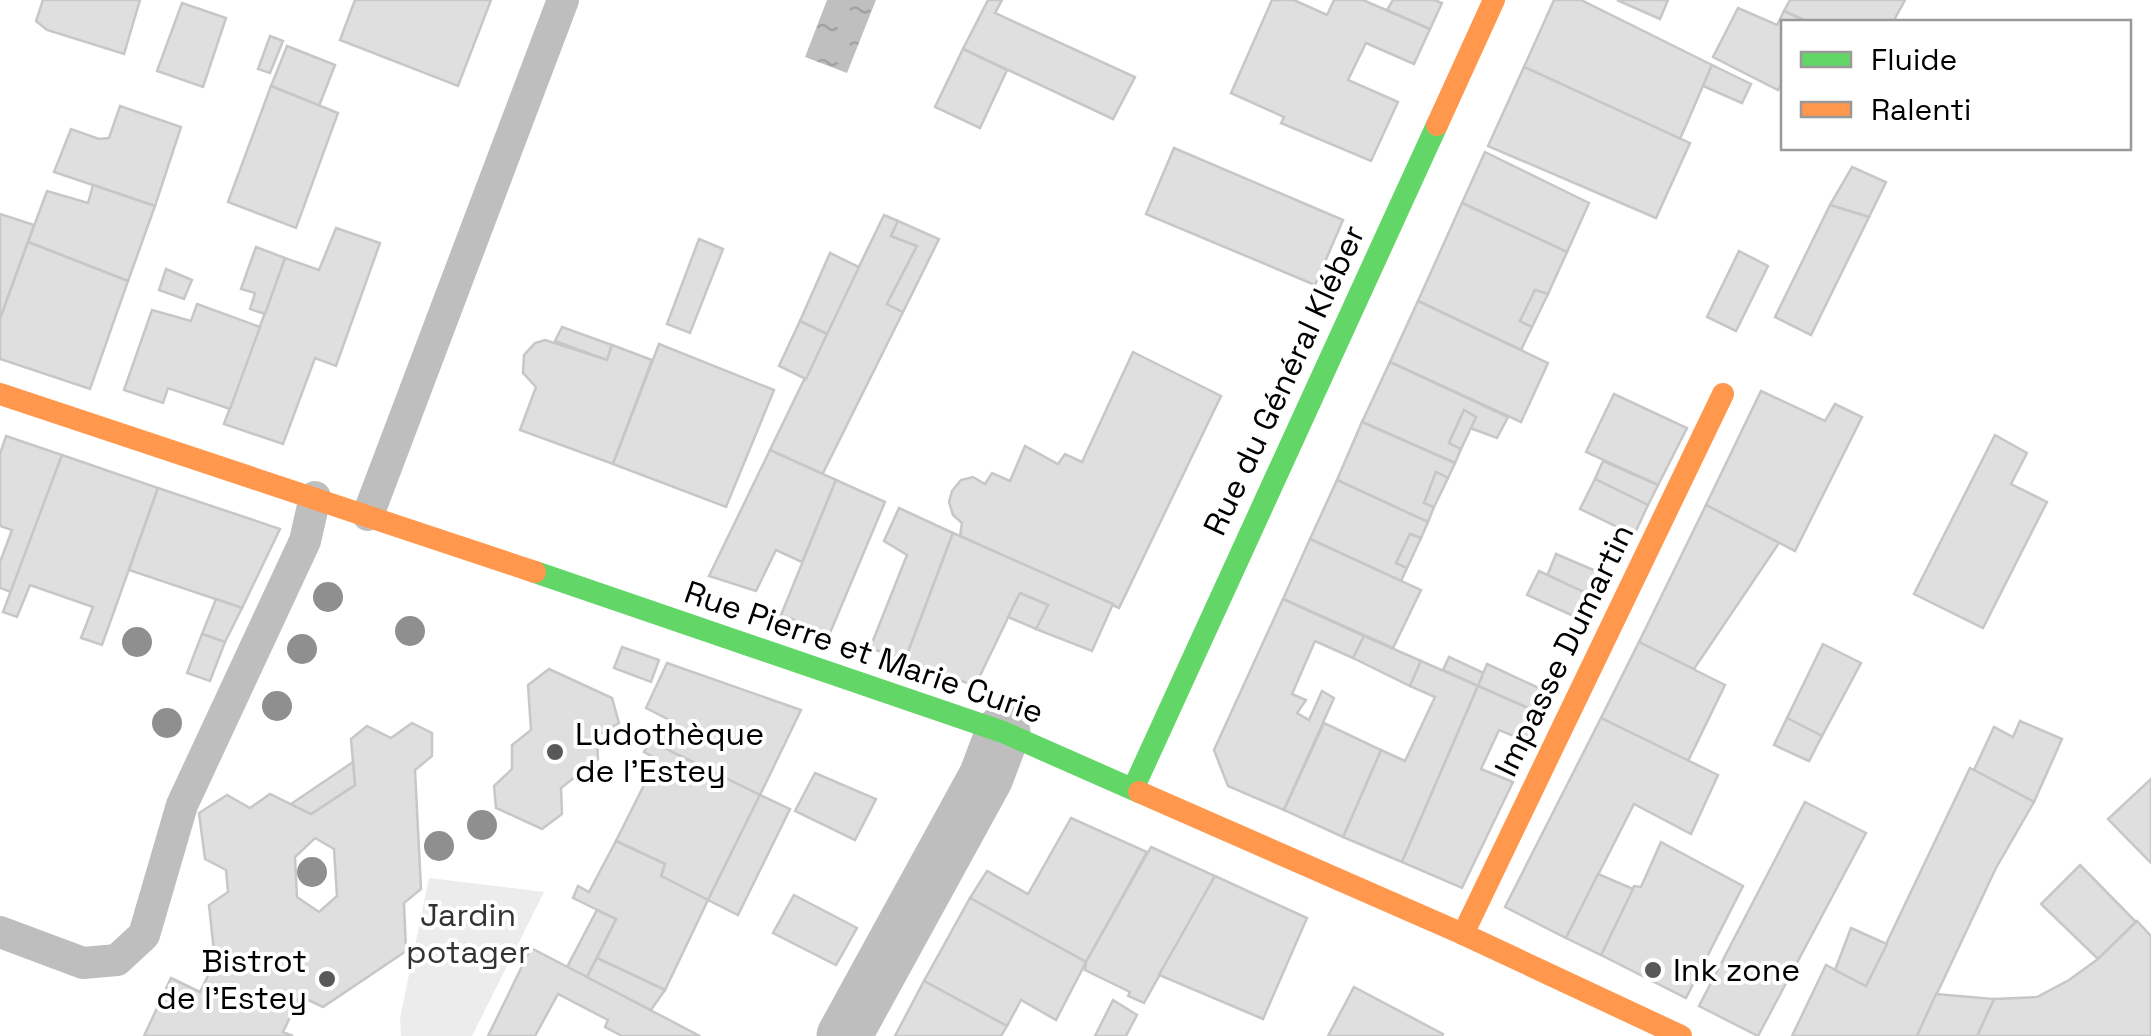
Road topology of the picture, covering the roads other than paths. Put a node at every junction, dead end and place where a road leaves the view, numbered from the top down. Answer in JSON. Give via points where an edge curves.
{"nodes":[{"id":1,"x":562,"y":0,"type":"edge"},
{"id":2,"x":1494,"y":0,"type":"edge"},
{"id":3,"x":0,"y":394,"type":"edge"},
{"id":4,"x":1723,"y":394,"type":"dead end"},
{"id":5,"x":315,"y":497,"type":"junction"},
{"id":6,"x":368,"y":515,"type":"junction"},
{"id":7,"x":1002,"y":732,"type":"junction"},
{"id":8,"x":1134,"y":788,"type":"junction"},
{"id":9,"x":4,"y":934,"type":"edge"},
{"id":10,"x":1463,"y":934,"type":"junction"},
{"id":11,"x":844,"y":1036,"type":"edge"},
{"id":12,"x":1681,"y":1036,"type":"edge"}],
"edges":[{"from":1,"to":6,"type":"lane"},
{"from":2,"to":8,"type":"street","name":"Rue du Général Kléber"},
{"from":3,"to":5,"type":"street","name":"Rue Pierre et Marie Curie"},
{"from":4,"to":10,"type":"street","name":"Impasse Dumartin"},
{"from":5,"to":6,"type":"street","name":"Rue Pierre et Marie Curie"},
{"from":5,"to":9,"type":"lane","via":[[305,541],[182,806],[144,935],[117,960],[83,963]]},
{"from":6,"to":7,"type":"street","name":"Rue Pierre et Marie Curie"},
{"from":7,"to":8,"type":"street","name":"Rue Pierre et Marie Curie"},
{"from":7,"to":11,"type":"street","via":[[986,777]]},
{"from":8,"to":10,"type":"street","name":"Rue Pierre et Marie Curie"},
{"from":10,"to":12,"type":"street","name":"Rue Pierre et Marie Curie"}]}
